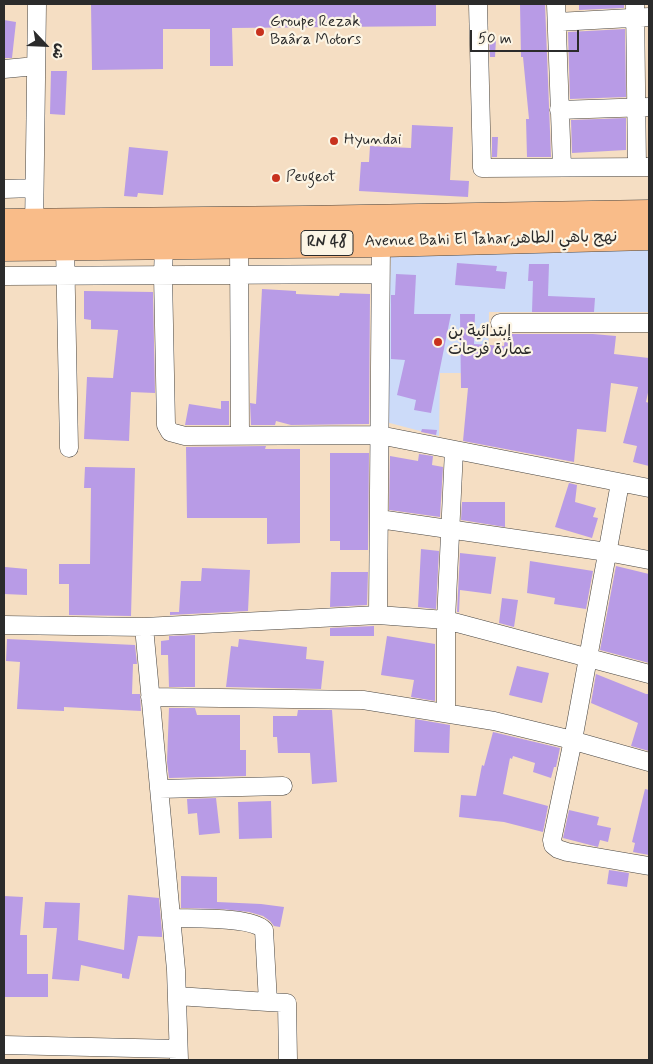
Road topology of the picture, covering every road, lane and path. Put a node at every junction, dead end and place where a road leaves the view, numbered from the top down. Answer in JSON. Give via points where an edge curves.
{"nodes":[{"id":1,"x":37,"y":4,"type":"edge"},
{"id":2,"x":478,"y":4,"type":"edge"},
{"id":3,"x":556,"y":4,"type":"edge"},
{"id":4,"x":640,"y":13,"type":"edge"},
{"id":5,"x":557,"y":22,"type":"junction"},
{"id":6,"x":36,"y":66,"type":"junction"},
{"id":7,"x":4,"y":69,"type":"edge"},
{"id":8,"x":643,"y":107,"type":"edge"},
{"id":9,"x":559,"y":110,"type":"junction"},
{"id":10,"x":562,"y":167,"type":"junction"},
{"id":11,"x":643,"y":167,"type":"edge"},
{"id":12,"x":34,"y":188,"type":"junction"},
{"id":13,"x":4,"y":189,"type":"edge"},
{"id":14,"x":649,"y":214,"type":"edge"},
{"id":15,"x":4,"y":222,"type":"edge"},
{"id":16,"x":34,"y":234,"type":"junction"},
{"id":17,"x":649,"y":236,"type":"edge"},
{"id":18,"x":381,"y":243,"type":"junction"},
{"id":19,"x":239,"y":244,"type":"junction"},
{"id":20,"x":299,"y":244,"type":"junction"},
{"id":21,"x":164,"y":245,"type":"junction"},
{"id":22,"x":65,"y":246,"type":"junction"},
{"id":23,"x":4,"y":247,"type":"edge"},
{"id":24,"x":298,"y":274,"type":"junction"},
{"id":25,"x":380,"y":274,"type":"junction"},
{"id":26,"x":163,"y":275,"type":"junction"},
{"id":27,"x":238,"y":275,"type":"junction"},
{"id":28,"x":4,"y":276,"type":"edge"},
{"id":29,"x":66,"y":276,"type":"junction"},
{"id":30,"x":500,"y":323,"type":"dead end"},
{"id":31,"x":649,"y":323,"type":"edge"},
{"id":32,"x":240,"y":435,"type":"junction"},
{"id":33,"x":379,"y":435,"type":"junction"},
{"id":34,"x":70,"y":448,"type":"dead end"},
{"id":35,"x":454,"y":450,"type":"junction"},
{"id":36,"x":620,"y":483,"type":"junction"},
{"id":37,"x":649,"y":488,"type":"edge"},
{"id":38,"x":379,"y":519,"type":"junction"},
{"id":39,"x":451,"y":529,"type":"junction"},
{"id":40,"x":608,"y":552,"type":"junction"},
{"id":41,"x":649,"y":560,"type":"edge"},
{"id":42,"x":378,"y":615,"type":"junction"},
{"id":43,"x":446,"y":620,"type":"junction"},
{"id":44,"x":4,"y":625,"type":"edge"},
{"id":45,"x":144,"y":627,"type":"junction"},
{"id":46,"x":588,"y":658,"type":"junction"},
{"id":47,"x":649,"y":674,"type":"edge"},
{"id":48,"x":150,"y":697,"type":"junction"},
{"id":49,"x":446,"y":712,"type":"junction"},
{"id":50,"x":573,"y":740,"type":"junction"},
{"id":51,"x":649,"y":762,"type":"edge"},
{"id":52,"x":283,"y":786,"type":"dead end"},
{"id":53,"x":159,"y":789,"type":"junction"},
{"id":54,"x":649,"y":866,"type":"edge"},
{"id":55,"x":171,"y":918,"type":"junction"},
{"id":56,"x":177,"y":996,"type":"junction"},
{"id":57,"x":268,"y":1002,"type":"junction"},
{"id":58,"x":4,"y":1045,"type":"edge"},
{"id":59,"x":83,"y":1054,"type":"edge"},
{"id":60,"x":178,"y":1055,"type":"edge"},
{"id":61,"x":288,"y":1060,"type":"edge"}],
"edges":[{"from":1,"to":6,"type":"street"},
{"from":2,"to":10,"type":"street","via":[[482,168]]},
{"from":3,"to":5,"type":"street"},
{"from":4,"to":5,"type":"street"},
{"from":4,"to":8,"type":"street"},
{"from":5,"to":9,"type":"street"},
{"from":6,"to":7,"type":"street"},
{"from":6,"to":12,"type":"street"},
{"from":8,"to":9,"type":"street"},
{"from":8,"to":11,"type":"street"},
{"from":9,"to":10,"type":"street"},
{"from":10,"to":11,"type":"street"},
{"from":12,"to":13,"type":"street"},
{"from":12,"to":16,"type":"street"},
{"from":14,"to":16,"type":"main road","name":"Avenue Bahi El Tahar,نهج باهي الطاهر","number":"RN 48","via":[[293,220]]},
{"from":15,"to":16,"type":"main road","name":"Avenue Bahi El Tahar,نهج باهي الطاهر","number":"RN 48"},
{"from":16,"to":22,"type":"main road","name":"Avenue Bahi El Tahar,نهج باهي الطاهر","number":"RN 48"},
{"from":16,"to":23,"type":"main road","name":"Avenue Bahi El Tahar,نهج باهي الطاهر","number":"RN 48"},
{"from":17,"to":18,"type":"main road","name":"Avenue Bahi El Tahar,نهج باهي الطاهر","number":"RN 48"},
{"from":18,"to":20,"type":"main road","name":"Avenue Bahi El Tahar,نهج باهي الطاهر","number":"RN 48"},
{"from":18,"to":25,"type":"street"},
{"from":19,"to":20,"type":"main road","name":"Avenue Bahi El Tahar,نهج باهي الطاهر","number":"RN 48"},
{"from":19,"to":21,"type":"main road","name":"Avenue Bahi El Tahar,نهج باهي الطاهر","number":"RN 48"},
{"from":19,"to":27,"type":"street"},
{"from":20,"to":24,"type":"street"},
{"from":21,"to":22,"type":"main road","name":"Avenue Bahi El Tahar,نهج باهي الطاهر","number":"RN 48"},
{"from":21,"to":26,"type":"street"},
{"from":22,"to":29,"type":"street"},
{"from":24,"to":25,"type":"street"},
{"from":24,"to":27,"type":"street"},
{"from":25,"to":33,"type":"street"},
{"from":26,"to":27,"type":"street"},
{"from":26,"to":29,"type":"street"},
{"from":26,"to":32,"type":"street","via":[[167,429],[186,436]]},
{"from":27,"to":32,"type":"street"},
{"from":28,"to":29,"type":"street"},
{"from":29,"to":34,"type":"street"},
{"from":30,"to":31,"type":"street"},
{"from":32,"to":33,"type":"street"},
{"from":33,"to":35,"type":"street"},
{"from":33,"to":38,"type":"street"},
{"from":35,"to":36,"type":"street"},
{"from":35,"to":39,"type":"street"},
{"from":36,"to":37,"type":"street"},
{"from":36,"to":40,"type":"street"},
{"from":38,"to":39,"type":"street"},
{"from":38,"to":42,"type":"street"},
{"from":39,"to":40,"type":"street"},
{"from":39,"to":43,"type":"street"},
{"from":40,"to":41,"type":"street"},
{"from":40,"to":46,"type":"street"},
{"from":42,"to":43,"type":"street"},
{"from":42,"to":45,"type":"street"},
{"from":43,"to":46,"type":"street"},
{"from":43,"to":49,"type":"street"},
{"from":44,"to":45,"type":"street"},
{"from":45,"to":48,"type":"street"},
{"from":46,"to":47,"type":"street"},
{"from":46,"to":50,"type":"street"},
{"from":48,"to":49,"type":"street","via":[[364,700]]},
{"from":48,"to":53,"type":"street"},
{"from":49,"to":50,"type":"street"},
{"from":50,"to":51,"type":"street"},
{"from":50,"to":54,"type":"street","via":[[553,845],[567,852]]},
{"from":52,"to":53,"type":"street"},
{"from":53,"to":55,"type":"street"},
{"from":55,"to":56,"type":"street"},
{"from":55,"to":57,"type":"street","via":[[246,921],[262,928],[265,933]]},
{"from":56,"to":57,"type":"street"},
{"from":56,"to":60,"type":"street"},
{"from":57,"to":61,"type":"street","via":[[287,1003]]},
{"from":58,"to":59,"type":"street"},
{"from":59,"to":60,"type":"street"}]}
